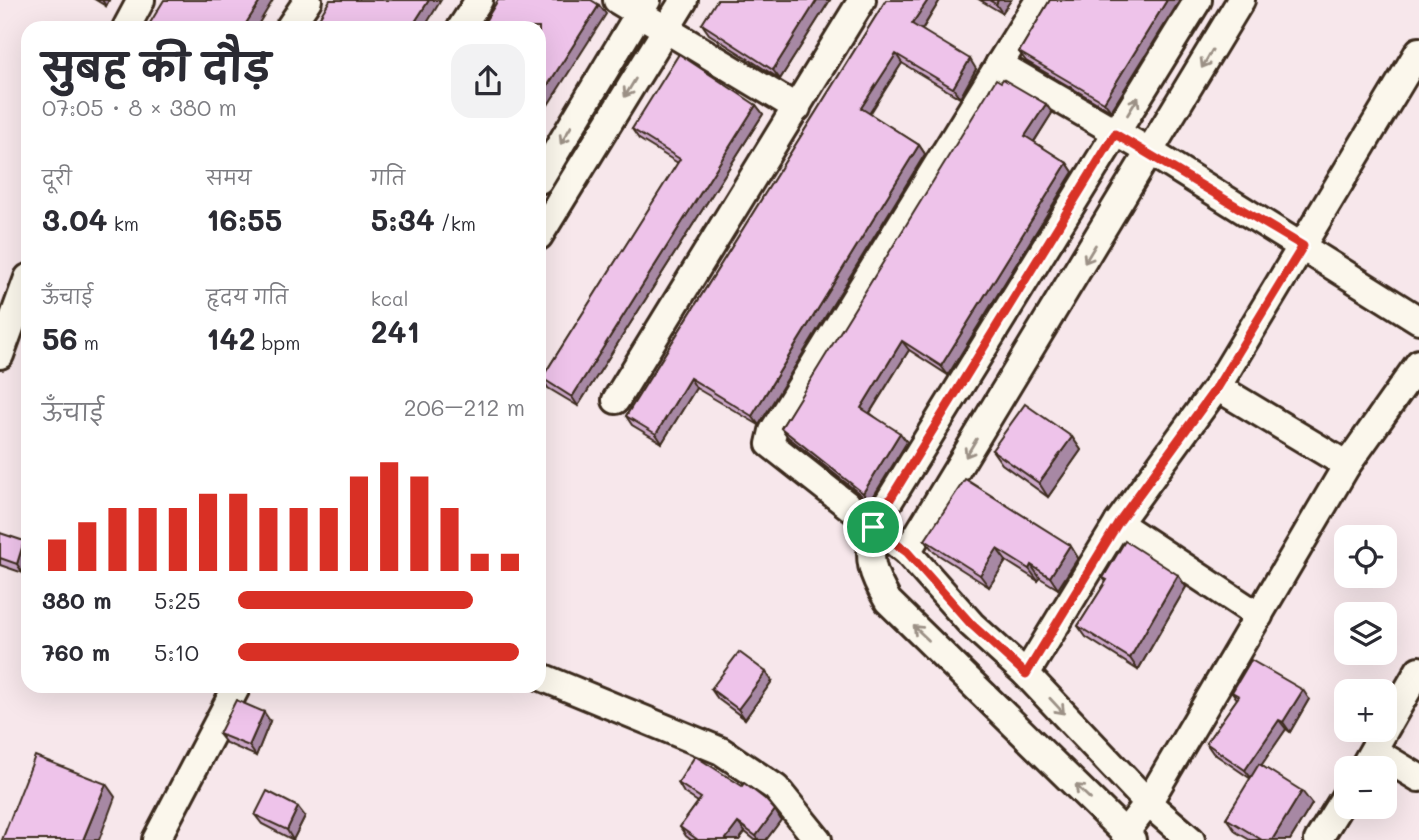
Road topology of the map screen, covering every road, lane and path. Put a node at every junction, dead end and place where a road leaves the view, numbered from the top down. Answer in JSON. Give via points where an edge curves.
{"nodes":[{"id":1,"x":141,"y":0,"type":"edge"},
{"id":2,"x":307,"y":0,"type":"edge"},
{"id":3,"x":479,"y":0,"type":"edge"},
{"id":4,"x":684,"y":0,"type":"edge"},
{"id":5,"x":862,"y":0,"type":"edge"},
{"id":6,"x":1040,"y":0,"type":"edge"},
{"id":7,"x":1198,"y":0,"type":"edge"},
{"id":8,"x":1241,"y":0,"type":"edge"},
{"id":9,"x":635,"y":5,"type":"edge"},
{"id":10,"x":130,"y":21,"type":"edge"},
{"id":11,"x":294,"y":21,"type":"edge"},
{"id":12,"x":466,"y":21,"type":"edge"},
{"id":13,"x":665,"y":30,"type":"junction"},
{"id":14,"x":1419,"y":51,"type":"edge"},
{"id":15,"x":999,"y":64,"type":"junction"},
{"id":16,"x":797,"y":107,"type":"junction"},
{"id":17,"x":1115,"y":134,"type":"junction"},
{"id":18,"x":1152,"y":153,"type":"junction"},
{"id":19,"x":546,"y":167,"type":"edge"},
{"id":20,"x":546,"y":225,"type":"edge"},
{"id":21,"x":1303,"y":246,"type":"junction"},
{"id":22,"x":21,"y":297,"type":"edge"},
{"id":23,"x":1419,"y":320,"type":"edge"},
{"id":24,"x":0,"y":355,"type":"edge"},
{"id":25,"x":1419,"y":363,"type":"edge"},
{"id":26,"x":1217,"y":387,"type":"junction"},
{"id":27,"x":616,"y":400,"type":"dead end"},
{"id":28,"x":1348,"y":465,"type":"junction"},
{"id":29,"x":1118,"y":523,"type":"junction"},
{"id":30,"x":873,"y":527,"type":"junction"},
{"id":31,"x":907,"y":552,"type":"junction"},
{"id":32,"x":1259,"y":616,"type":"junction"},
{"id":33,"x":1419,"y":670,"type":"edge"},
{"id":34,"x":1026,"y":674,"type":"junction"},
{"id":35,"x":546,"y":679,"type":"edge"},
{"id":36,"x":233,"y":693,"type":"edge"},
{"id":37,"x":1370,"y":756,"type":"edge"},
{"id":38,"x":1397,"y":770,"type":"edge"},
{"id":39,"x":1419,"y":778,"type":"edge"},
{"id":40,"x":1148,"y":803,"type":"junction"},
{"id":41,"x":1334,"y":814,"type":"edge"},
{"id":42,"x":1128,"y":836,"type":"edge"},
{"id":43,"x":156,"y":840,"type":"edge"},
{"id":44,"x":818,"y":840,"type":"edge"},
{"id":45,"x":1191,"y":840,"type":"edge"},
{"id":46,"x":1318,"y":840,"type":"edge"}],
"edges":[{"from":1,"to":10,"type":"street"},
{"from":2,"to":11,"type":"street"},
{"from":3,"to":12,"type":"street"},
{"from":4,"to":13,"type":"street"},
{"from":5,"to":16,"type":"street"},
{"from":6,"to":15,"type":"street"},
{"from":17,"to":7,"type":"street","one_way":true},
{"from":8,"to":18,"type":"street","one_way":true},
{"from":9,"to":13,"type":"street"},
{"from":9,"to":19,"type":"street","one_way":true},
{"from":13,"to":16,"type":"street"},
{"from":13,"to":20,"type":"street","one_way":true},
{"from":14,"to":21,"type":"street"},
{"from":15,"to":17,"type":"street"},
{"from":15,"to":30,"type":"street","via":[[773,431],[770,444],[778,453]]},
{"from":16,"to":27,"type":"street"},
{"from":17,"to":18,"type":"street"},
{"from":17,"to":30,"type":"street"},
{"from":18,"to":21,"type":"street"},
{"from":18,"to":31,"type":"street","one_way":true},
{"from":21,"to":23,"type":"street"},
{"from":21,"to":26,"type":"street"},
{"from":22,"to":24,"type":"street"},
{"from":25,"to":28,"type":"street"},
{"from":26,"to":28,"type":"street"},
{"from":26,"to":29,"type":"street"},
{"from":28,"to":32,"type":"street"},
{"from":29,"to":32,"type":"street"},
{"from":29,"to":34,"type":"street"},
{"from":30,"to":31,"type":"street"},
{"from":42,"to":30,"type":"street","one_way":true,"via":[[888,601],[873,576],[869,553]]},
{"from":31,"to":34,"type":"street","via":[[971,624]]},
{"from":32,"to":40,"type":"street"},
{"from":33,"to":37,"type":"street"},
{"from":34,"to":40,"type":"street","one_way":true},
{"from":35,"to":44,"type":"street","via":[[721,751],[776,788]]},
{"from":36,"to":43,"type":"street"},
{"from":38,"to":39,"type":"street"},
{"from":40,"to":42,"type":"street"},
{"from":40,"to":45,"type":"street"},
{"from":41,"to":46,"type":"street"}]}
